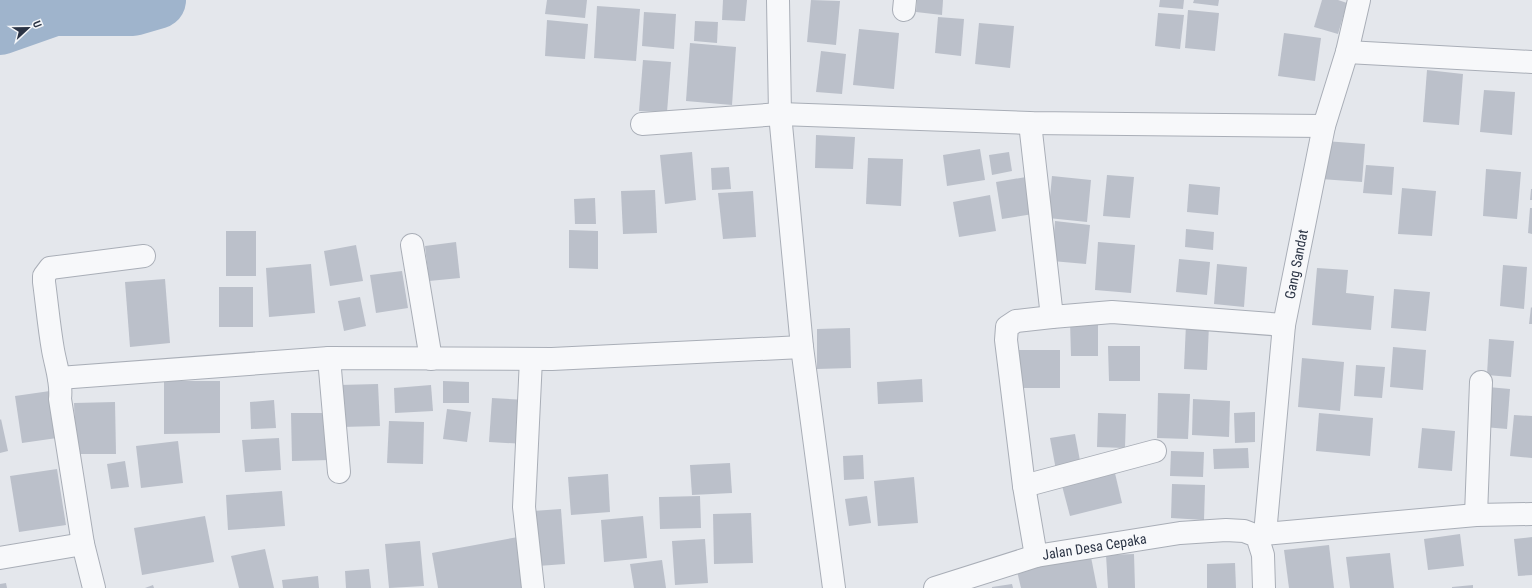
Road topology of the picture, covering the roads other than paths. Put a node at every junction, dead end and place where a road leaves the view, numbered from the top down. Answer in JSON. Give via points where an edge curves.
{"nodes":[{"id":1,"x":778,"y":0,"type":"edge"},
{"id":2,"x":1359,"y":0,"type":"edge"},
{"id":3,"x":1347,"y":52,"type":"junction"},
{"id":4,"x":1532,"y":62,"type":"edge"},
{"id":5,"x":780,"y":114,"type":"junction"},
{"id":6,"x":1030,"y":123,"type":"junction"},
{"id":7,"x":642,"y":124,"type":"dead end"},
{"id":8,"x":1324,"y":126,"type":"junction"},
{"id":9,"x":412,"y":245,"type":"dead end"},
{"id":10,"x":144,"y":256,"type":"dead end"},
{"id":11,"x":1052,"y":317,"type":"junction"},
{"id":12,"x":1284,"y":325,"type":"junction"},
{"id":13,"x":802,"y":347,"type":"junction"},
{"id":14,"x":329,"y":358,"type":"junction"},
{"id":15,"x":431,"y":358,"type":"junction"},
{"id":16,"x":531,"y":359,"type":"junction"},
{"id":17,"x":59,"y":378,"type":"junction"},
{"id":18,"x":1481,"y":382,"type":"dead end"},
{"id":19,"x":1155,"y":451,"type":"dead end"},
{"id":20,"x":339,"y":472,"type":"dead end"},
{"id":21,"x":1024,"y":486,"type":"junction"},
{"id":22,"x":1532,"y":514,"type":"edge"},
{"id":23,"x":1476,"y":515,"type":"junction"},
{"id":24,"x":1261,"y":535,"type":"junction"},
{"id":25,"x":83,"y":544,"type":"junction"},
{"id":26,"x":1036,"y":556,"type":"junction"},
{"id":27,"x":0,"y":558,"type":"edge"},
{"id":28,"x":94,"y":588,"type":"edge"},
{"id":29,"x":533,"y":588,"type":"edge"},
{"id":30,"x":834,"y":588,"type":"edge"},
{"id":31,"x":935,"y":588,"type":"edge"},
{"id":32,"x":1264,"y":588,"type":"edge"}],
"edges":[{"from":1,"to":5,"type":"street"},
{"from":2,"to":3,"type":"street","name":"Gang Sandat"},
{"from":3,"to":4,"type":"street"},
{"from":3,"to":8,"type":"street","name":"Gang Sandat"},
{"from":5,"to":6,"type":"street"},
{"from":5,"to":7,"type":"street"},
{"from":5,"to":13,"type":"street"},
{"from":6,"to":8,"type":"street"},
{"from":6,"to":11,"type":"street"},
{"from":8,"to":12,"type":"street","name":"Gang Sandat"},
{"from":9,"to":15,"type":"street"},
{"from":10,"to":17,"type":"street","via":[[50,268],[47,271],[44,282]]},
{"from":11,"to":12,"type":"street","via":[[1112,312]]},
{"from":11,"to":21,"type":"street","via":[[1016,321],[1007,327],[1006,340]]},
{"from":12,"to":24,"type":"street","name":"Gang Sandat"},
{"from":13,"to":16,"type":"street"},
{"from":13,"to":30,"type":"street"},
{"from":14,"to":15,"type":"street"},
{"from":14,"to":17,"type":"street"},
{"from":14,"to":20,"type":"street"},
{"from":15,"to":16,"type":"street"},
{"from":16,"to":29,"type":"street","via":[[524,508]]},
{"from":17,"to":25,"type":"street","via":[[60,399]]},
{"from":18,"to":23,"type":"street"},
{"from":19,"to":21,"type":"street"},
{"from":21,"to":26,"type":"street"},
{"from":22,"to":23,"type":"street"},
{"from":23,"to":24,"type":"street"},
{"from":24,"to":26,"type":"street","name":"Jalan Desa Cepaka","via":[[1226,530],[1180,533]]},
{"from":24,"to":32,"type":"street"},
{"from":25,"to":27,"type":"street"},
{"from":25,"to":28,"type":"street"},
{"from":26,"to":31,"type":"street","name":"Jalan Desa Cepaka"}]}
